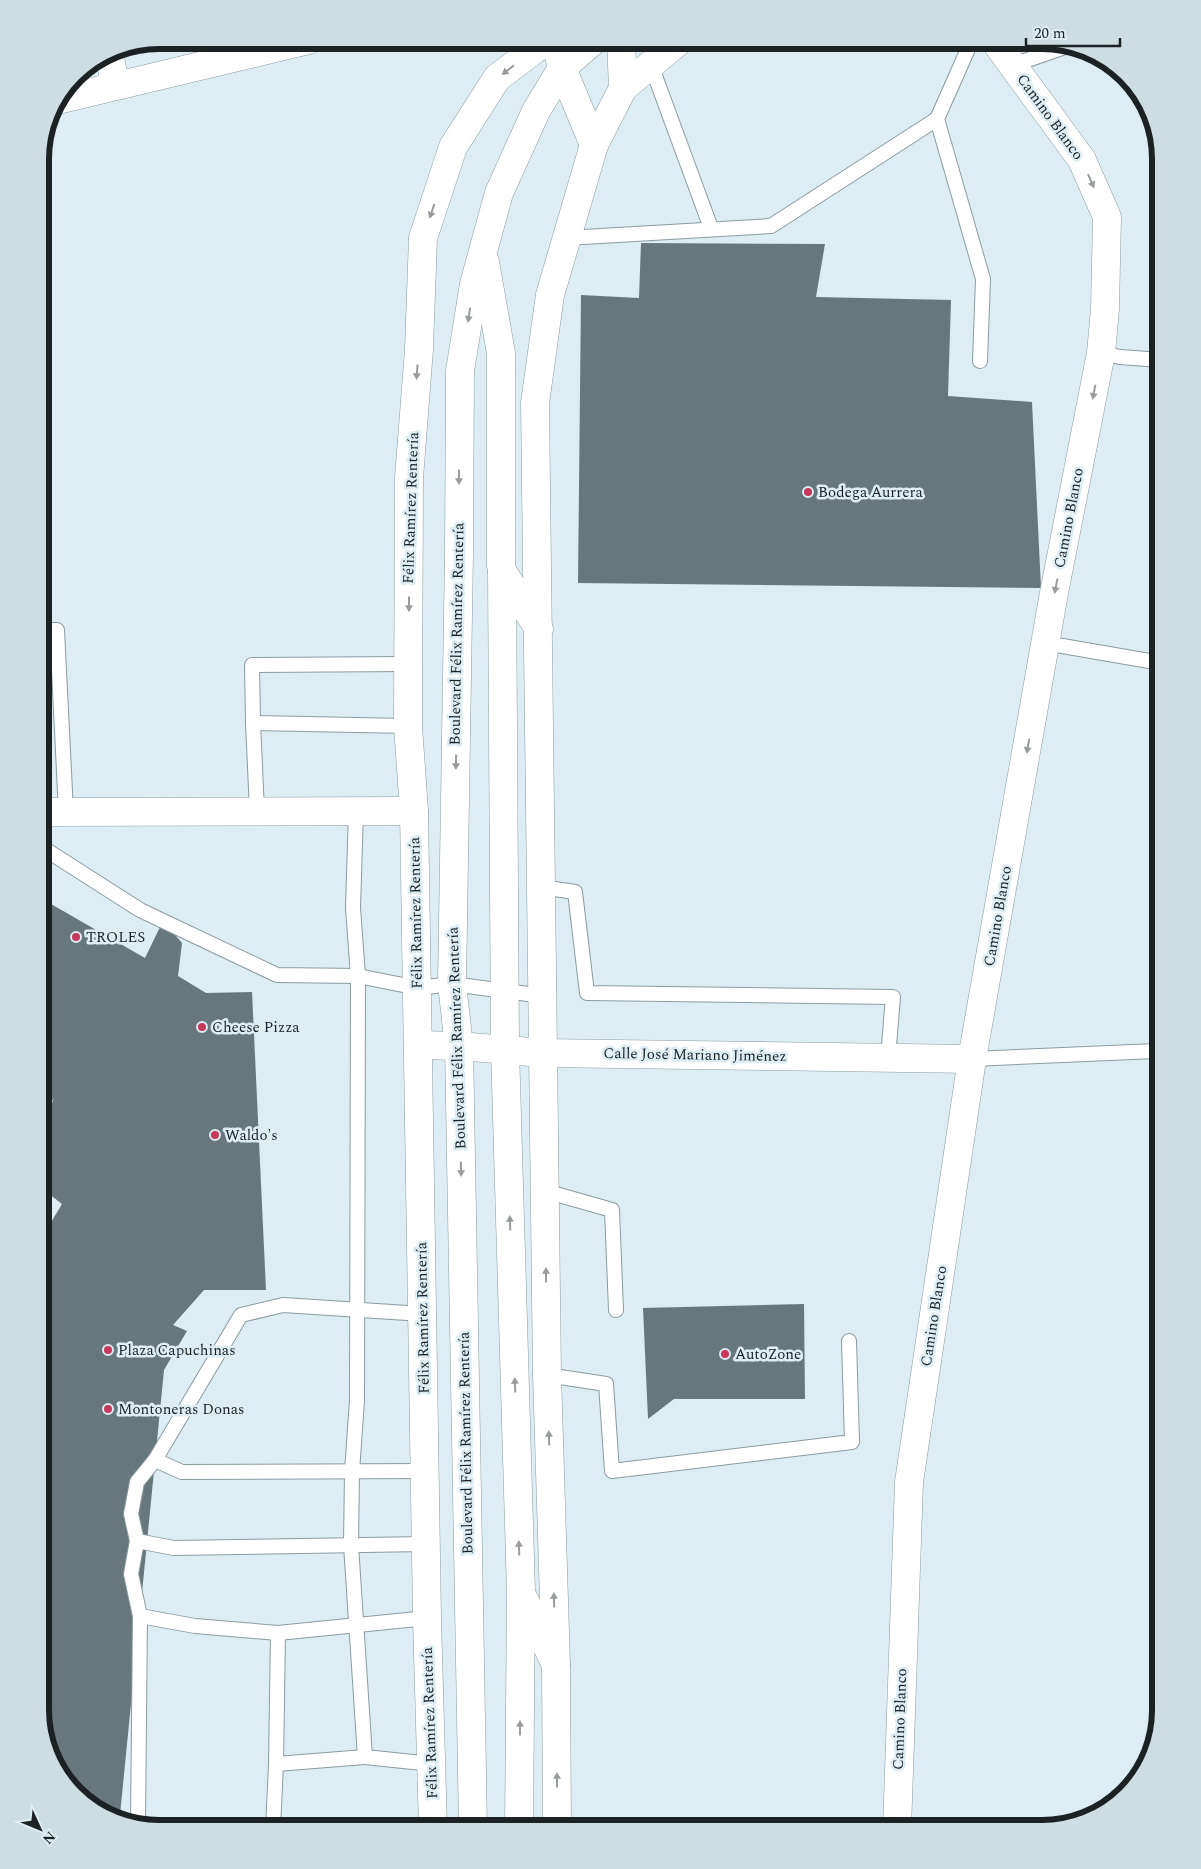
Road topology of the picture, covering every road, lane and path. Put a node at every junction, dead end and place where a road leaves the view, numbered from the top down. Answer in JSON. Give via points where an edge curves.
{"nodes":[{"id":1,"x":271,"y":49,"type":"edge"},
{"id":2,"x":535,"y":49,"type":"edge"},
{"id":3,"x":558,"y":49,"type":"edge"},
{"id":4,"x":584,"y":49,"type":"edge"},
{"id":5,"x":621,"y":49,"type":"edge"},
{"id":6,"x":670,"y":49,"type":"edge"},
{"id":7,"x":968,"y":49,"type":"edge"},
{"id":8,"x":1001,"y":49,"type":"edge"},
{"id":9,"x":1056,"y":50,"type":"edge"},
{"id":10,"x":110,"y":60,"type":"edge"},
{"id":11,"x":651,"y":65,"type":"junction"},
{"id":12,"x":1013,"y":65,"type":"junction"},
{"id":13,"x":562,"y":68,"type":"junction"},
{"id":14,"x":115,"y":86,"type":"junction"},
{"id":15,"x":623,"y":88,"type":"junction"},
{"id":16,"x":67,"y":98,"type":"edge"},
{"id":17,"x":937,"y":119,"type":"junction"},
{"id":18,"x":594,"y":146,"type":"junction"},
{"id":19,"x":712,"y":228,"type":"junction"},
{"id":20,"x":566,"y":238,"type":"junction"},
{"id":21,"x":483,"y":250,"type":"junction"},
{"id":22,"x":1102,"y":354,"type":"junction"},
{"id":23,"x":1152,"y":359,"type":"edge"},
{"id":24,"x":980,"y":361,"type":"dead end"},
{"id":25,"x":502,"y":571,"type":"junction"},
{"id":26,"x":49,"y":630,"type":"edge"},
{"id":27,"x":539,"y":630,"type":"junction"},
{"id":28,"x":1046,"y":643,"type":"junction"},
{"id":29,"x":1152,"y":661,"type":"edge"},
{"id":30,"x":408,"y":664,"type":"junction"},
{"id":31,"x":253,"y":724,"type":"junction"},
{"id":32,"x":408,"y":726,"type":"junction"},
{"id":33,"x":257,"y":811,"type":"junction"},
{"id":34,"x":356,"y":811,"type":"junction"},
{"id":35,"x":414,"y":811,"type":"junction"},
{"id":36,"x":53,"y":812,"type":"edge"},
{"id":37,"x":49,"y":852,"type":"edge"},
{"id":38,"x":541,"y":887,"type":"junction"},
{"id":39,"x":358,"y":976,"type":"junction"},
{"id":40,"x":452,"y":984,"type":"junction"},
{"id":41,"x":418,"y":988,"type":"junction"},
{"id":42,"x":504,"y":992,"type":"junction"},
{"id":43,"x":544,"y":996,"type":"junction"},
{"id":44,"x":419,"y":1045,"type":"junction"},
{"id":45,"x":459,"y":1046,"type":"junction"},
{"id":46,"x":505,"y":1049,"type":"junction"},
{"id":47,"x":1152,"y":1051,"type":"edge"},
{"id":48,"x":543,"y":1053,"type":"junction"},
{"id":49,"x":888,"y":1058,"type":"junction"},
{"id":50,"x":972,"y":1059,"type":"junction"},
{"id":51,"x":545,"y":1191,"type":"junction"},
{"id":52,"x":356,"y":1310,"type":"junction"},
{"id":53,"x":616,"y":1310,"type":"dead end"},
{"id":54,"x":423,"y":1314,"type":"junction"},
{"id":55,"x":850,"y":1341,"type":"dead end"},
{"id":56,"x":547,"y":1375,"type":"junction"},
{"id":57,"x":155,"y":1460,"type":"junction"},
{"id":58,"x":424,"y":1471,"type":"junction"},
{"id":59,"x":352,"y":1472,"type":"junction"},
{"id":60,"x":138,"y":1541,"type":"junction"},
{"id":61,"x":426,"y":1544,"type":"junction"},
{"id":62,"x":351,"y":1545,"type":"junction"},
{"id":63,"x":521,"y":1593,"type":"junction"},
{"id":64,"x":140,"y":1616,"type":"junction"},
{"id":65,"x":426,"y":1618,"type":"junction"},
{"id":66,"x":355,"y":1625,"type":"junction"},
{"id":67,"x":278,"y":1633,"type":"junction"},
{"id":68,"x":556,"y":1665,"type":"junction"},
{"id":69,"x":365,"y":1758,"type":"junction"},
{"id":70,"x":276,"y":1764,"type":"junction"},
{"id":71,"x":432,"y":1764,"type":"junction"},
{"id":72,"x":138,"y":1818,"type":"edge"},
{"id":73,"x":273,"y":1820,"type":"edge"},
{"id":74,"x":433,"y":1820,"type":"edge"},
{"id":75,"x":473,"y":1820,"type":"edge"},
{"id":76,"x":519,"y":1820,"type":"edge"},
{"id":77,"x":557,"y":1820,"type":"edge"},
{"id":78,"x":896,"y":1820,"type":"edge"}],
"edges":[{"from":1,"to":14,"type":"main road"},
{"from":2,"to":30,"type":"main road","name":"Félix Ramírez Rentería","one_way":true,"via":[[497,78],[453,146],[423,238],[409,478]]},
{"from":3,"to":13,"type":"main road"},
{"from":4,"to":13,"type":"main road","name":"Boulevard Félix Ramírez Rentería"},
{"from":5,"to":15,"type":"main road"},
{"from":6,"to":11,"type":"main road"},
{"from":7,"to":17,"type":"lane"},
{"from":8,"to":12,"type":"main road","name":"Camino Blanco"},
{"from":9,"to":12,"type":"lane"},
{"from":10,"to":14,"type":"main road"},
{"from":11,"to":15,"type":"main road"},
{"from":11,"to":19,"type":"lane"},
{"from":12,"to":22,"type":"main road","name":"Camino Blanco","one_way":true,"via":[[1082,160],[1107,217]]},
{"from":13,"to":18,"type":"main road"},
{"from":13,"to":21,"type":"main road","name":"Boulevard Félix Ramírez Rentería","via":[[536,111],[498,192]]},
{"from":14,"to":16,"type":"main road"},
{"from":15,"to":18,"type":"main road"},
{"from":17,"to":19,"type":"lane","via":[[771,226]]},
{"from":17,"to":24,"type":"lane","via":[[983,279]]},
{"from":18,"to":20,"type":"main road"},
{"from":19,"to":20,"type":"lane"},
{"from":20,"to":27,"type":"main road","via":[[550,295],[535,403]]},
{"from":21,"to":25,"type":"main road","name":"Boulevard Félix Ramírez Rentería","via":[[501,353]]},
{"from":21,"to":40,"type":"main road","name":"Boulevard Félix Ramírez Rentería","one_way":true,"via":[[460,371]]},
{"from":22,"to":23,"type":"lane"},
{"from":22,"to":28,"type":"main road","name":"Camino Blanco","one_way":true},
{"from":25,"to":27,"type":"main road"},
{"from":25,"to":42,"type":"main road","name":"Boulevard Félix Ramírez Rentería"},
{"from":26,"to":36,"type":"lane","via":[[57,630]]},
{"from":27,"to":38,"type":"main road"},
{"from":28,"to":29,"type":"lane"},
{"from":28,"to":50,"type":"main road","name":"Camino Blanco","one_way":true},
{"from":30,"to":31,"type":"lane","via":[[252,665]]},
{"from":30,"to":32,"type":"main road","name":"Félix Ramírez Rentería"},
{"from":31,"to":32,"type":"lane"},
{"from":31,"to":33,"type":"lane"},
{"from":32,"to":35,"type":"main road","name":"Félix Ramírez Rentería"},
{"from":33,"to":34,"type":"main road"},
{"from":33,"to":36,"type":"main road"},
{"from":34,"to":35,"type":"main road"},
{"from":34,"to":39,"type":"lane","via":[[353,908]]},
{"from":35,"to":41,"type":"main road","name":"Félix Ramírez Rentería"},
{"from":37,"to":39,"type":"lane","via":[[140,910],[277,975]]},
{"from":38,"to":43,"type":"main road"},
{"from":38,"to":49,"type":"lane","via":[[575,892],[586,993],[893,997]]},
{"from":39,"to":41,"type":"lane"},
{"from":39,"to":52,"type":"lane"},
{"from":40,"to":41,"type":"lane"},
{"from":40,"to":42,"type":"lane"},
{"from":40,"to":45,"type":"main road","name":"Boulevard Félix Ramírez Rentería"},
{"from":41,"to":44,"type":"main road","name":"Félix Ramírez Rentería"},
{"from":42,"to":43,"type":"lane"},
{"from":42,"to":46,"type":"main road","name":"Boulevard Félix Ramírez Rentería"},
{"from":43,"to":48,"type":"main road"},
{"from":44,"to":45,"type":"main road","name":"Calle José Mariano Jiménez"},
{"from":44,"to":54,"type":"main road","name":"Félix Ramírez Rentería"},
{"from":45,"to":46,"type":"main road","name":"Calle José Mariano Jiménez"},
{"from":45,"to":75,"type":"main road","name":"Boulevard Félix Ramírez Rentería","one_way":true},
{"from":46,"to":48,"type":"main road","name":"Calle José Mariano Jiménez"},
{"from":63,"to":46,"type":"main road","name":"Boulevard Félix Ramírez Rentería","one_way":true},
{"from":47,"to":50,"type":"lane"},
{"from":48,"to":49,"type":"main road","name":"Calle José Mariano Jiménez"},
{"from":48,"to":51,"type":"main road"},
{"from":49,"to":50,"type":"main road","name":"Calle José Mariano Jiménez"},
{"from":50,"to":78,"type":"main road","name":"Camino Blanco","via":[[909,1482]]},
{"from":51,"to":53,"type":"lane","via":[[612,1210]]},
{"from":56,"to":51,"type":"main road","one_way":true},
{"from":52,"to":54,"type":"lane"},
{"from":52,"to":57,"type":"lane","via":[[283,1305],[241,1315]]},
{"from":52,"to":59,"type":"lane","via":[[357,1400]]},
{"from":54,"to":58,"type":"main road","name":"Félix Ramírez Rentería"},
{"from":55,"to":56,"type":"lane","via":[[852,1442],[612,1471],[606,1384]]},
{"from":68,"to":56,"type":"main road","one_way":true},
{"from":57,"to":59,"type":"lane","via":[[182,1472]]},
{"from":57,"to":60,"type":"lane","via":[[137,1482],[132,1514]]},
{"from":58,"to":59,"type":"lane"},
{"from":58,"to":61,"type":"main road","name":"Félix Ramírez Rentería"},
{"from":59,"to":62,"type":"lane"},
{"from":60,"to":62,"type":"lane","via":[[174,1548]]},
{"from":60,"to":64,"type":"lane","via":[[131,1574]]},
{"from":61,"to":62,"type":"lane"},
{"from":61,"to":65,"type":"main road","name":"Félix Ramírez Rentería"},
{"from":62,"to":66,"type":"lane"},
{"from":63,"to":68,"type":"main road"},
{"from":76,"to":63,"type":"main road","name":"Boulevard Félix Ramírez Rentería","one_way":true},
{"from":64,"to":67,"type":"lane","via":[[195,1626]]},
{"from":64,"to":72,"type":"lane"},
{"from":65,"to":66,"type":"lane"},
{"from":65,"to":71,"type":"main road","name":"Félix Ramírez Rentería"},
{"from":66,"to":67,"type":"lane"},
{"from":66,"to":69,"type":"lane"},
{"from":67,"to":70,"type":"lane"},
{"from":77,"to":68,"type":"main road","one_way":true},
{"from":69,"to":70,"type":"lane"},
{"from":69,"to":71,"type":"lane"},
{"from":70,"to":73,"type":"lane"},
{"from":71,"to":74,"type":"main road","name":"Félix Ramírez Rentería"}]}
